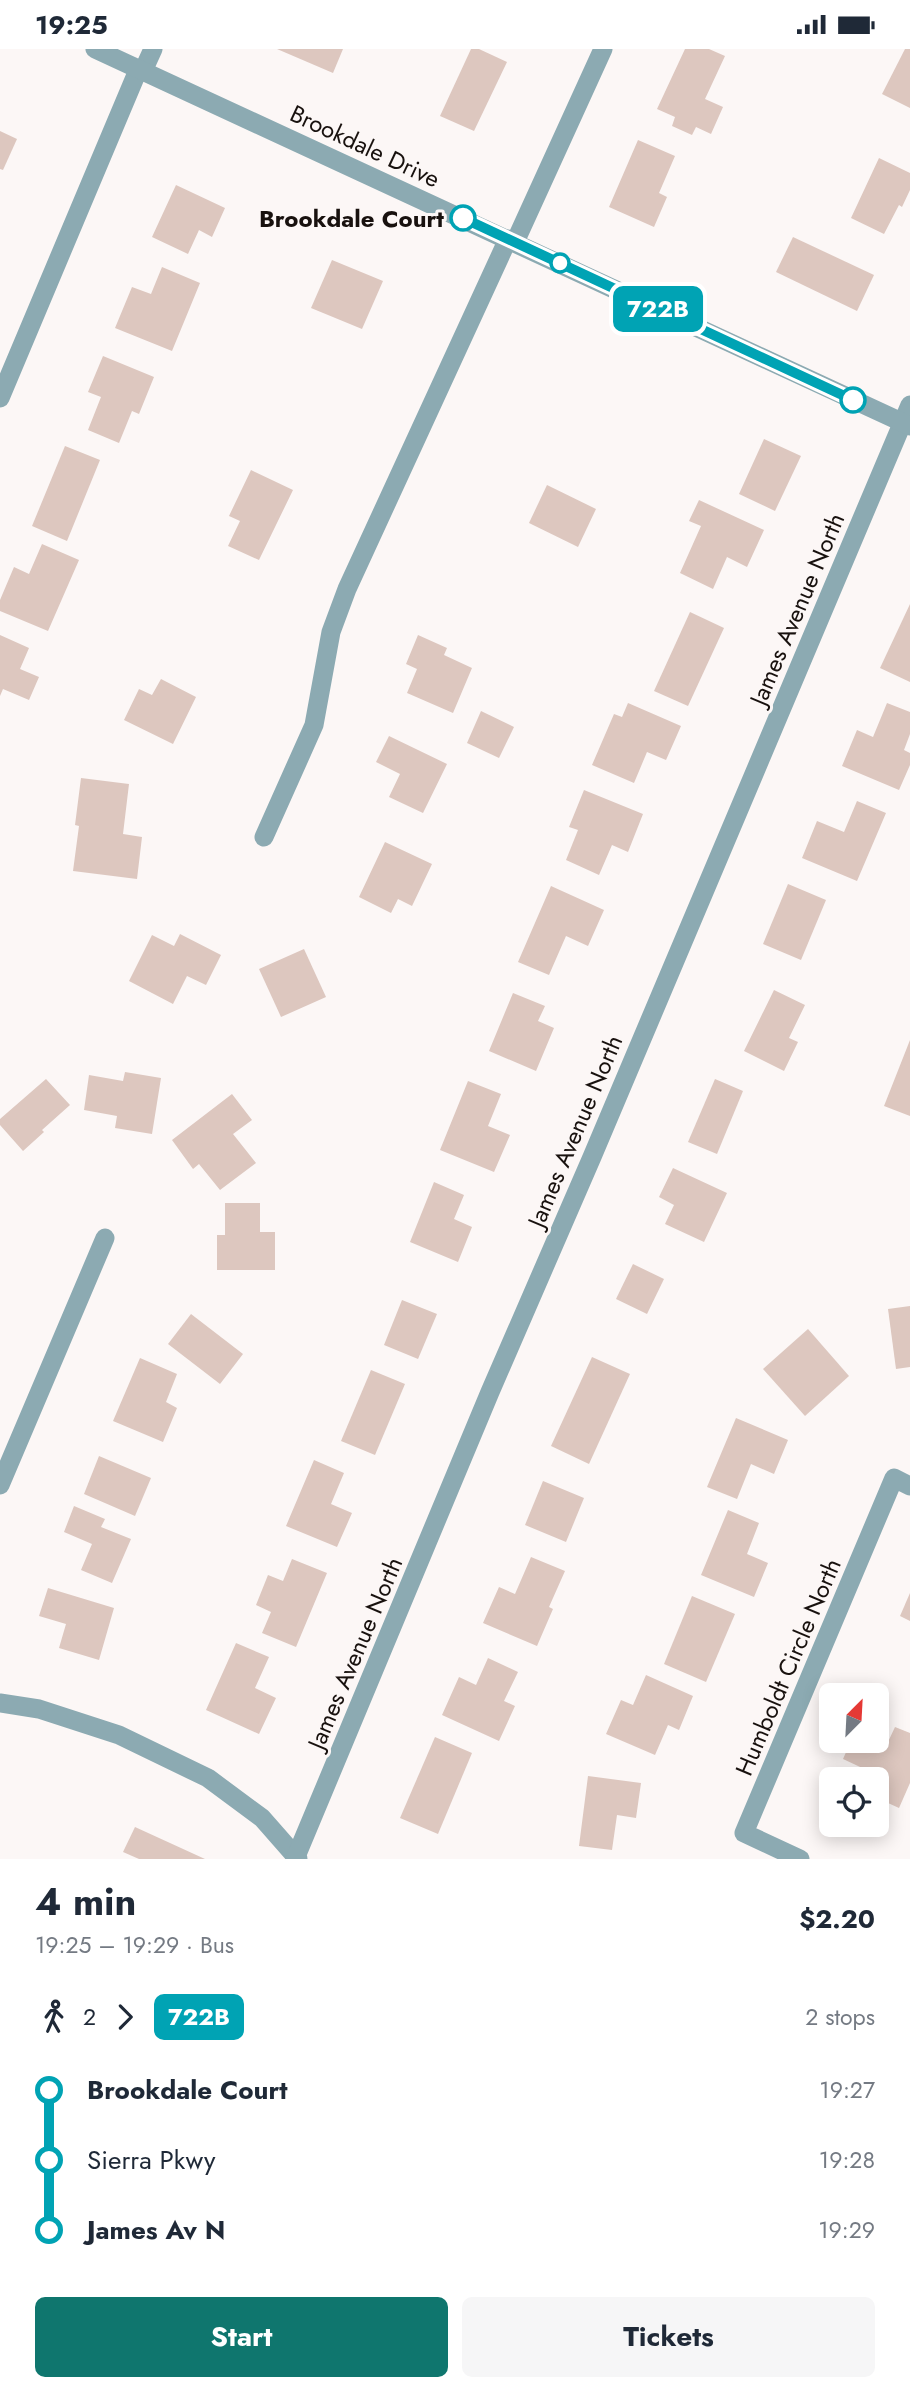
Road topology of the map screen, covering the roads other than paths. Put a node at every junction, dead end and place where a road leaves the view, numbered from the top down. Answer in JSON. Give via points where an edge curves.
{"nodes":[{"id":1,"x":95,"y":49,"type":"edge"},
{"id":2,"x":153,"y":49,"type":"edge"},
{"id":3,"x":603,"y":49,"type":"edge"},
{"id":4,"x":143,"y":71,"type":"junction"},
{"id":5,"x":512,"y":240,"type":"junction"},
{"id":6,"x":0,"y":398,"type":"edge"},
{"id":7,"x":907,"y":418,"type":"edge"},
{"id":8,"x":264,"y":837,"type":"dead end"},
{"id":9,"x":105,"y":1238,"type":"dead end"},
{"id":10,"x":0,"y":1485,"type":"edge"},
{"id":11,"x":910,"y":1486,"type":"edge"},
{"id":12,"x":0,"y":1703,"type":"edge"},
{"id":13,"x":297,"y":1858,"type":"edge"},
{"id":14,"x":800,"y":1859,"type":"edge"}],
"edges":[{"from":1,"to":4,"type":"street","name":"Brookdale Drive"},
{"from":2,"to":4,"type":"street"},
{"from":3,"to":5,"type":"street"},
{"from":4,"to":5,"type":"street","name":"Brookdale Drive"},
{"from":4,"to":6,"type":"street","via":[[136,75]]},
{"from":5,"to":7,"type":"street","name":"Brookdale Drive"},
{"from":5,"to":8,"type":"street","via":[[347,589],[331,632],[314,725]]},
{"from":7,"to":13,"type":"street","name":"James Avenue North","via":[[509,1345]]},
{"from":9,"to":10,"type":"street"},
{"from":11,"to":14,"type":"street","name":"Humboldt Circle North","via":[[894,1478],[744,1833]]},
{"from":12,"to":13,"type":"street","via":[[39,1709],[119,1735],[208,1778],[261,1818]]}]}
